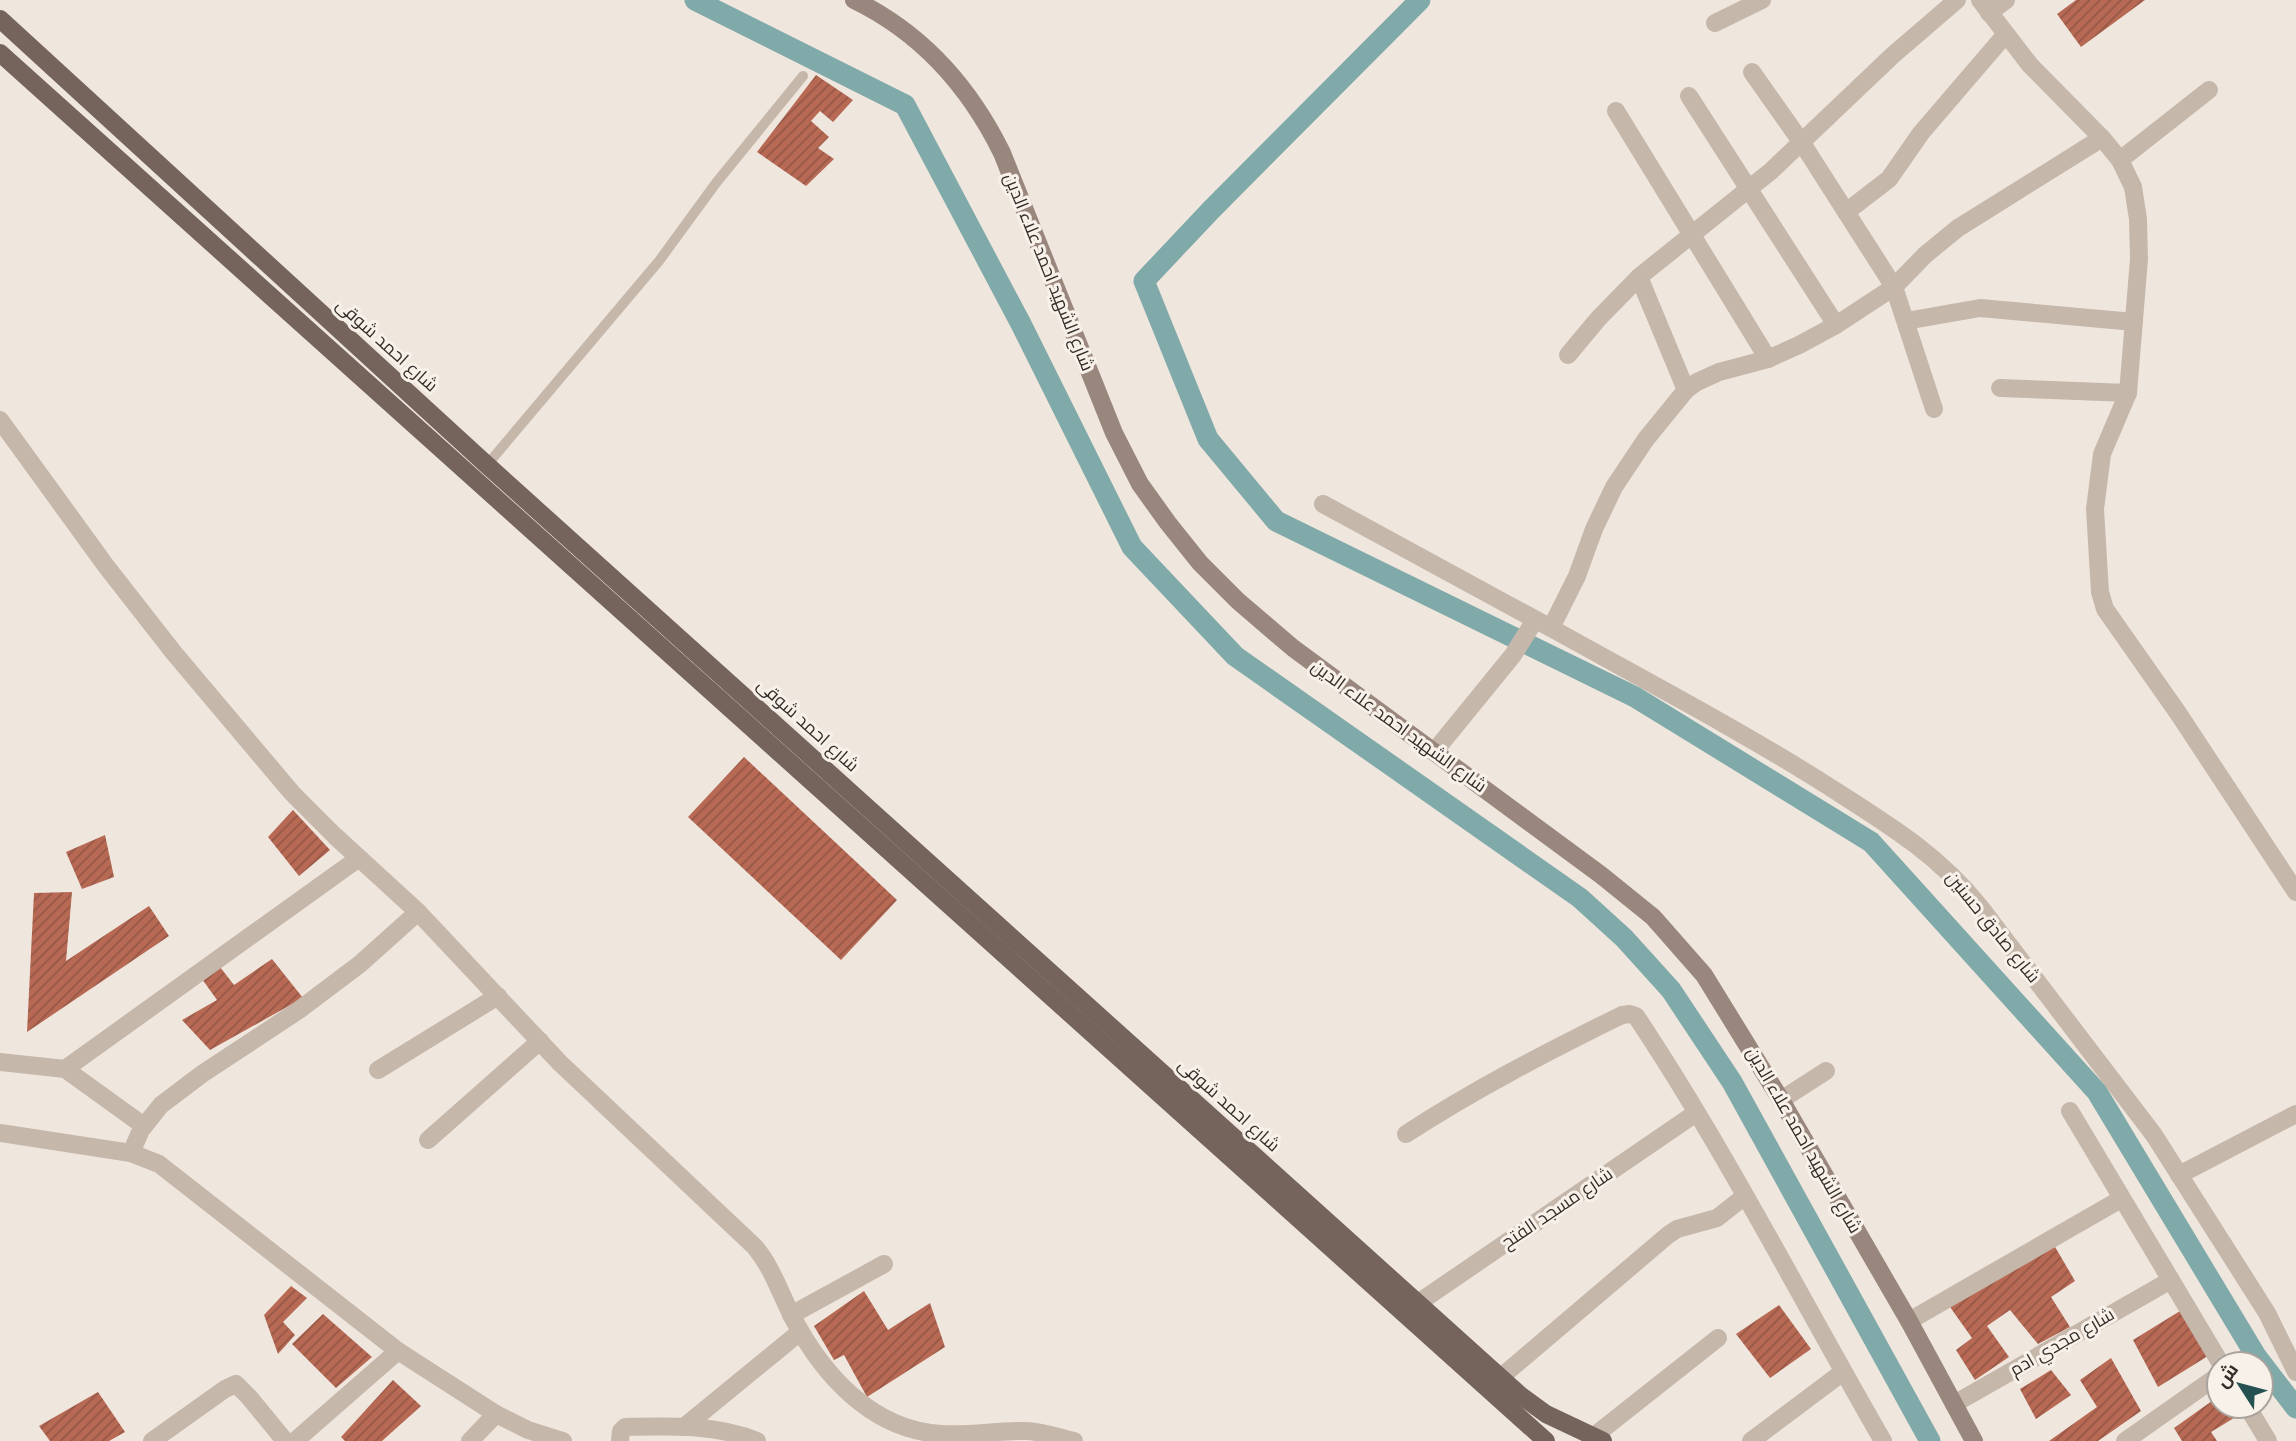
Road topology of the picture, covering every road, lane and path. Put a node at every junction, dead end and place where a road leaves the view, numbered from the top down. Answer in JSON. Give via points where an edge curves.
{"nodes":[{"id":1,"x":1762,"y":0,"type":"edge"},
{"id":2,"x":1957,"y":0,"type":"edge"},
{"id":3,"x":2006,"y":0,"type":"edge"},
{"id":4,"x":862,"y":1,"type":"edge"},
{"id":5,"x":1985,"y":6,"type":"edge"},
{"id":6,"x":0,"y":19,"type":"edge"},
{"id":7,"x":1715,"y":23,"type":"dead end"},
{"id":8,"x":2005,"y":35,"type":"junction"},
{"id":9,"x":0,"y":54,"type":"edge"},
{"id":10,"x":1752,"y":72,"type":"dead end"},
{"id":11,"x":803,"y":76,"type":"dead end"},
{"id":12,"x":2209,"y":90,"type":"dead end"},
{"id":13,"x":1689,"y":96,"type":"dead end"},
{"id":14,"x":1616,"y":111,"type":"dead end"},
{"id":15,"x":2102,"y":138,"type":"junction"},
{"id":16,"x":1802,"y":144,"type":"junction"},
{"id":17,"x":2120,"y":160,"type":"junction"},
{"id":18,"x":1749,"y":189,"type":"junction"},
{"id":19,"x":1846,"y":212,"type":"junction"},
{"id":20,"x":1691,"y":234,"type":"junction"},
{"id":21,"x":1639,"y":277,"type":"junction"},
{"id":22,"x":1894,"y":286,"type":"junction"},
{"id":23,"x":1906,"y":321,"type":"junction"},
{"id":24,"x":2134,"y":321,"type":"junction"},
{"id":25,"x":1836,"y":326,"type":"junction"},
{"id":26,"x":1568,"y":355,"type":"dead end"},
{"id":27,"x":1768,"y":359,"type":"junction"},
{"id":28,"x":2000,"y":388,"type":"dead end"},
{"id":29,"x":1686,"y":390,"type":"junction"},
{"id":30,"x":2129,"y":393,"type":"junction"},
{"id":31,"x":1934,"y":409,"type":"dead end"},
{"id":32,"x":0,"y":421,"type":"edge"},
{"id":33,"x":487,"y":465,"type":"junction"},
{"id":34,"x":1323,"y":504,"type":"dead end"},
{"id":35,"x":1538,"y":627,"type":"junction"},
{"id":36,"x":1434,"y":752,"type":"junction"},
{"id":37,"x":359,"y":858,"type":"junction"},
{"id":38,"x":2296,"y":892,"type":"edge"},
{"id":39,"x":418,"y":912,"type":"junction"},
{"id":40,"x":498,"y":996,"type":"junction"},
{"id":41,"x":540,"y":1041,"type":"junction"},
{"id":42,"x":0,"y":1062,"type":"edge"},
{"id":43,"x":65,"y":1069,"type":"junction"},
{"id":44,"x":378,"y":1070,"type":"dead end"},
{"id":45,"x":1826,"y":1071,"type":"dead end"},
{"id":46,"x":1781,"y":1100,"type":"junction"},
{"id":47,"x":2070,"y":1111,"type":"dead end"},
{"id":48,"x":1696,"y":1113,"type":"junction"},
{"id":49,"x":2296,"y":1114,"type":"edge"},
{"id":50,"x":0,"y":1133,"type":"edge"},
{"id":51,"x":1406,"y":1134,"type":"dead end"},
{"id":52,"x":137,"y":1139,"type":"junction"},
{"id":53,"x":428,"y":1140,"type":"dead end"},
{"id":54,"x":2179,"y":1175,"type":"junction"},
{"id":55,"x":1745,"y":1196,"type":"junction"},
{"id":56,"x":2121,"y":1199,"type":"junction"},
{"id":57,"x":884,"y":1264,"type":"dead end"},
{"id":58,"x":2171,"y":1280,"type":"junction"},
{"id":59,"x":1418,"y":1303,"type":"junction"},
{"id":60,"x":791,"y":1315,"type":"junction"},
{"id":61,"x":1909,"y":1321,"type":"junction"},
{"id":62,"x":800,"y":1332,"type":"junction"},
{"id":63,"x":1718,"y":1338,"type":"dead end"},
{"id":64,"x":2213,"y":1350,"type":"edge"},
{"id":65,"x":397,"y":1351,"type":"junction"},
{"id":66,"x":2296,"y":1371,"type":"edge"},
{"id":67,"x":1843,"y":1372,"type":"junction"},
{"id":68,"x":1501,"y":1377,"type":"junction"},
{"id":69,"x":2205,"y":1385,"type":"edge"},
{"id":70,"x":1954,"y":1404,"type":"junction"},
{"id":71,"x":496,"y":1414,"type":"junction"},
{"id":72,"x":2255,"y":1420,"type":"edge"},
{"id":73,"x":684,"y":1427,"type":"junction"},
{"id":74,"x":976,"y":1437,"type":"edge"},
{"id":75,"x":1599,"y":1438,"type":"edge"},
{"id":76,"x":751,"y":1440,"type":"edge"},
{"id":77,"x":152,"y":1441,"type":"edge"},
{"id":78,"x":285,"y":1441,"type":"edge"},
{"id":79,"x":295,"y":1441,"type":"edge"},
{"id":80,"x":470,"y":1441,"type":"edge"},
{"id":81,"x":563,"y":1441,"type":"edge"},
{"id":82,"x":620,"y":1441,"type":"edge"},
{"id":83,"x":1074,"y":1441,"type":"edge"},
{"id":84,"x":1546,"y":1441,"type":"edge"},
{"id":85,"x":1751,"y":1441,"type":"edge"},
{"id":86,"x":1883,"y":1441,"type":"edge"},
{"id":87,"x":1974,"y":1441,"type":"edge"},
{"id":88,"x":2125,"y":1441,"type":"edge"},
{"id":89,"x":2268,"y":1441,"type":"edge"}],
"edges":[{"from":1,"to":7,"type":"street"},
{"from":2,"to":16,"type":"street","via":[[1892,55]]},
{"from":3,"to":5,"type":"street"},
{"from":4,"to":36,"type":"main road","name":"شارع الشهيد احمد علاء الدين","via":[[943,63],[987,123],[1110,424],[1140,484],[1168,523],[1200,563],[1264,625]]},
{"from":5,"to":8,"type":"street"},
{"from":6,"to":33,"type":"main road","name":"شارع احمد شوقى"},
{"from":8,"to":15,"type":"street"},
{"from":8,"to":19,"type":"street","via":[[1889,178]]},
{"from":9,"to":84,"type":"main road"},
{"from":10,"to":16,"type":"street"},
{"from":11,"to":33,"type":"lane","via":[[659,261]]},
{"from":12,"to":17,"type":"street"},
{"from":13,"to":18,"type":"street"},
{"from":14,"to":20,"type":"street"},
{"from":15,"to":17,"type":"street"},
{"from":15,"to":22,"type":"street","via":[[1958,228]]},
{"from":16,"to":18,"type":"street"},
{"from":16,"to":19,"type":"street"},
{"from":17,"to":24,"type":"street","via":[[2133,187],[2138,219]]},
{"from":18,"to":20,"type":"street"},
{"from":18,"to":25,"type":"street"},
{"from":19,"to":22,"type":"street"},
{"from":20,"to":21,"type":"street"},
{"from":20,"to":27,"type":"street"},
{"from":21,"to":26,"type":"street"},
{"from":21,"to":29,"type":"street"},
{"from":22,"to":23,"type":"street"},
{"from":22,"to":25,"type":"street"},
{"from":23,"to":24,"type":"street","via":[[1980,308]]},
{"from":23,"to":31,"type":"street"},
{"from":24,"to":30,"type":"street"},
{"from":25,"to":27,"type":"street"},
{"from":27,"to":29,"type":"street","via":[[1719,372]]},
{"from":28,"to":30,"type":"street"},
{"from":29,"to":35,"type":"street","via":[[1614,487],[1577,576]]},
{"from":30,"to":38,"type":"street","via":[[2102,454],[2097,480],[2100,592],[2105,609]]},
{"from":32,"to":37,"type":"street","via":[[174,653],[292,793]]},
{"from":33,"to":59,"type":"main road","name":"شارع احمد شوقى"},
{"from":34,"to":35,"type":"street","name":"شارع صادق حسنين"},
{"from":35,"to":36,"type":"street"},
{"from":35,"to":54,"type":"street","name":"شارع صادق حسنين","via":[[1770,749],[1933,857],[1982,908],[2154,1135]]},
{"from":36,"to":46,"type":"main road","name":"شارع الشهيد احمد علاء الدين","via":[[1653,917],[1704,975]]},
{"from":37,"to":39,"type":"street"},
{"from":37,"to":43,"type":"street"},
{"from":39,"to":40,"type":"street"},
{"from":39,"to":52,"type":"street","via":[[340,980],[167,1100]]},
{"from":40,"to":41,"type":"street"},
{"from":40,"to":44,"type":"street"},
{"from":41,"to":53,"type":"street"},
{"from":41,"to":60,"type":"street","via":[[755,1247]]},
{"from":42,"to":43,"type":"street"},
{"from":43,"to":52,"type":"street"},
{"from":45,"to":46,"type":"street"},
{"from":46,"to":61,"type":"main road","name":"شارع الشهيد احمد علاء الدين"},
{"from":47,"to":56,"type":"street"},
{"from":48,"to":51,"type":"street","via":[[1636,1016],[1630,1014],[1525,1062]]},
{"from":48,"to":55,"type":"street"},
{"from":48,"to":59,"type":"street","name":"شارع مسجد الفتح"},
{"from":49,"to":54,"type":"street"},
{"from":50,"to":52,"type":"street"},
{"from":52,"to":65,"type":"street","via":[[144,1156],[172,1173]]},
{"from":54,"to":66,"type":"street","name":"شارع صادق حسنين","via":[[2267,1313]]},
{"from":55,"to":67,"type":"street"},
{"from":55,"to":68,"type":"street","via":[[1717,1218],[1668,1235]]},
{"from":56,"to":58,"type":"street"},
{"from":56,"to":61,"type":"street"},
{"from":57,"to":60,"type":"street"},
{"from":58,"to":64,"type":"street"},
{"from":58,"to":70,"type":"street","name":"شارع مجدي ادم"},
{"from":59,"to":68,"type":"main road","name":"شارع احمد شوقى"},
{"from":60,"to":62,"type":"street"},
{"from":61,"to":70,"type":"main road","name":"شارع الشهيد احمد علاء الدين"},
{"from":62,"to":73,"type":"street"},
{"from":62,"to":74,"type":"street","via":[[844,1391],[876,1414],[907,1427]]},
{"from":63,"to":75,"type":"street"},
{"from":65,"to":71,"type":"street"},
{"from":65,"to":79,"type":"street"},
{"from":67,"to":85,"type":"street"},
{"from":67,"to":86,"type":"street"},
{"from":68,"to":75,"type":"main road","name":"شارع احمد شوقى","via":[[1539,1409]]},
{"from":69,"to":88,"type":"street"},
{"from":70,"to":87,"type":"main road","name":"شارع الشهيد احمد علاء الدين"},
{"from":71,"to":80,"type":"street"},
{"from":71,"to":81,"type":"street"},
{"from":72,"to":89,"type":"street"},
{"from":73,"to":76,"type":"street"},
{"from":73,"to":82,"type":"street","via":[[625,1427]]},
{"from":74,"to":83,"type":"street","via":[[1025,1431]]},
{"from":77,"to":78,"type":"street","via":[[236,1384]]}]}
